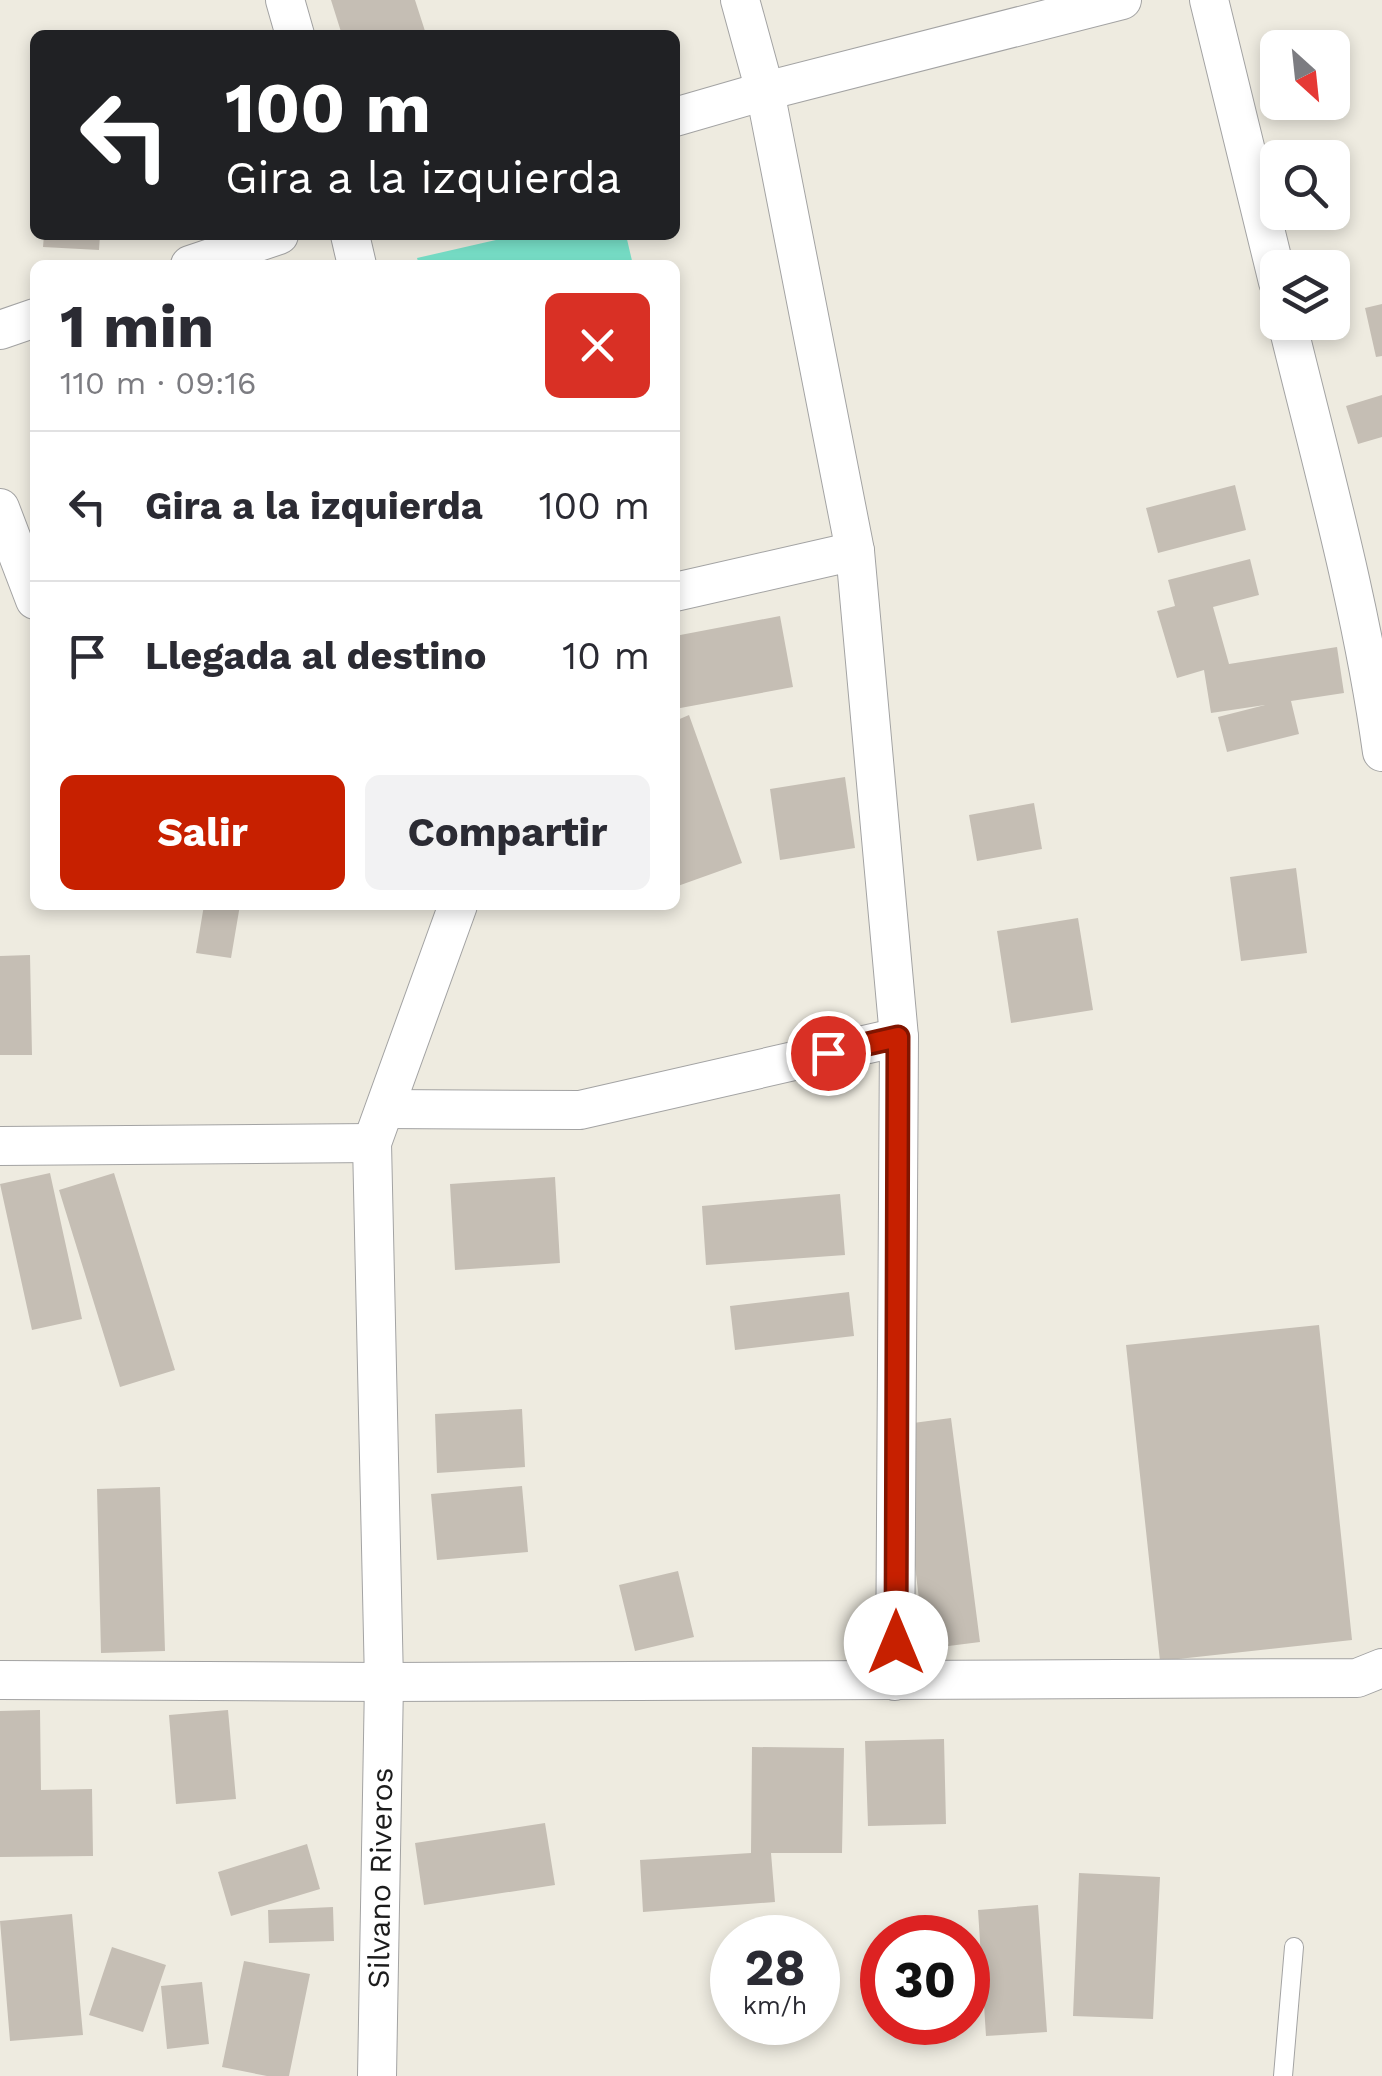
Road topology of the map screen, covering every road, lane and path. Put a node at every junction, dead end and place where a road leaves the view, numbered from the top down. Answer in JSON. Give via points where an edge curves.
{"nodes":[{"id":1,"x":286,"y":0,"type":"edge"},
{"id":2,"x":740,"y":0,"type":"edge"},
{"id":3,"x":1122,"y":0,"type":"edge"},
{"id":4,"x":1209,"y":0,"type":"edge"},
{"id":5,"x":294,"y":30,"type":"edge"},
{"id":6,"x":765,"y":91,"type":"junction"},
{"id":7,"x":680,"y":116,"type":"edge"},
{"id":8,"x":263,"y":240,"type":"edge"},
{"id":9,"x":1270,"y":250,"type":"edge"},
{"id":10,"x":205,"y":260,"type":"edge"},
{"id":11,"x":30,"y":320,"type":"edge"},
{"id":12,"x":0,"y":330,"type":"edge"},
{"id":13,"x":1292,"y":340,"type":"edge"},
{"id":14,"x":0,"y":508,"type":"edge"},
{"id":15,"x":854,"y":552,"type":"junction"},
{"id":16,"x":30,"y":587,"type":"edge"},
{"id":17,"x":680,"y":591,"type":"edge"},
{"id":18,"x":1382,"y":752,"type":"edge"},
{"id":19,"x":456,"y":910,"type":"edge"},
{"id":20,"x":898,"y":1037,"type":"junction"},
{"id":21,"x":379,"y":1126,"type":"junction"},
{"id":22,"x":0,"y":1146,"type":"edge"},
{"id":23,"x":1382,"y":1668,"type":"edge"},
{"id":24,"x":0,"y":1680,"type":"edge"},
{"id":25,"x":895,"y":1681,"type":"junction"},
{"id":26,"x":384,"y":1682,"type":"junction"},
{"id":27,"x":1294,"y":1947,"type":"dead end"},
{"id":28,"x":377,"y":2076,"type":"edge"},
{"id":29,"x":1282,"y":2076,"type":"edge"}],
"edges":[{"from":1,"to":5,"type":"street"},
{"from":2,"to":6,"type":"street"},
{"from":3,"to":6,"type":"street"},
{"from":4,"to":9,"type":"street"},
{"from":6,"to":7,"type":"street"},
{"from":6,"to":15,"type":"street"},
{"from":8,"to":10,"type":"street"},
{"from":11,"to":12,"type":"street"},
{"from":13,"to":18,"type":"street","via":[[1346,562]]},
{"from":14,"to":16,"type":"street"},
{"from":15,"to":17,"type":"street"},
{"from":15,"to":20,"type":"street"},
{"from":19,"to":21,"type":"street"},
{"from":20,"to":21,"type":"street","via":[[580,1110]]},
{"from":20,"to":25,"type":"street"},
{"from":21,"to":22,"type":"street"},
{"from":21,"to":26,"type":"street","name":"Silvano Riveros"},
{"from":23,"to":25,"type":"street","via":[[1356,1678]]},
{"from":24,"to":26,"type":"street"},
{"from":25,"to":26,"type":"street"},
{"from":26,"to":28,"type":"street","name":"Silvano Riveros"},
{"from":27,"to":29,"type":"lane"}]}
